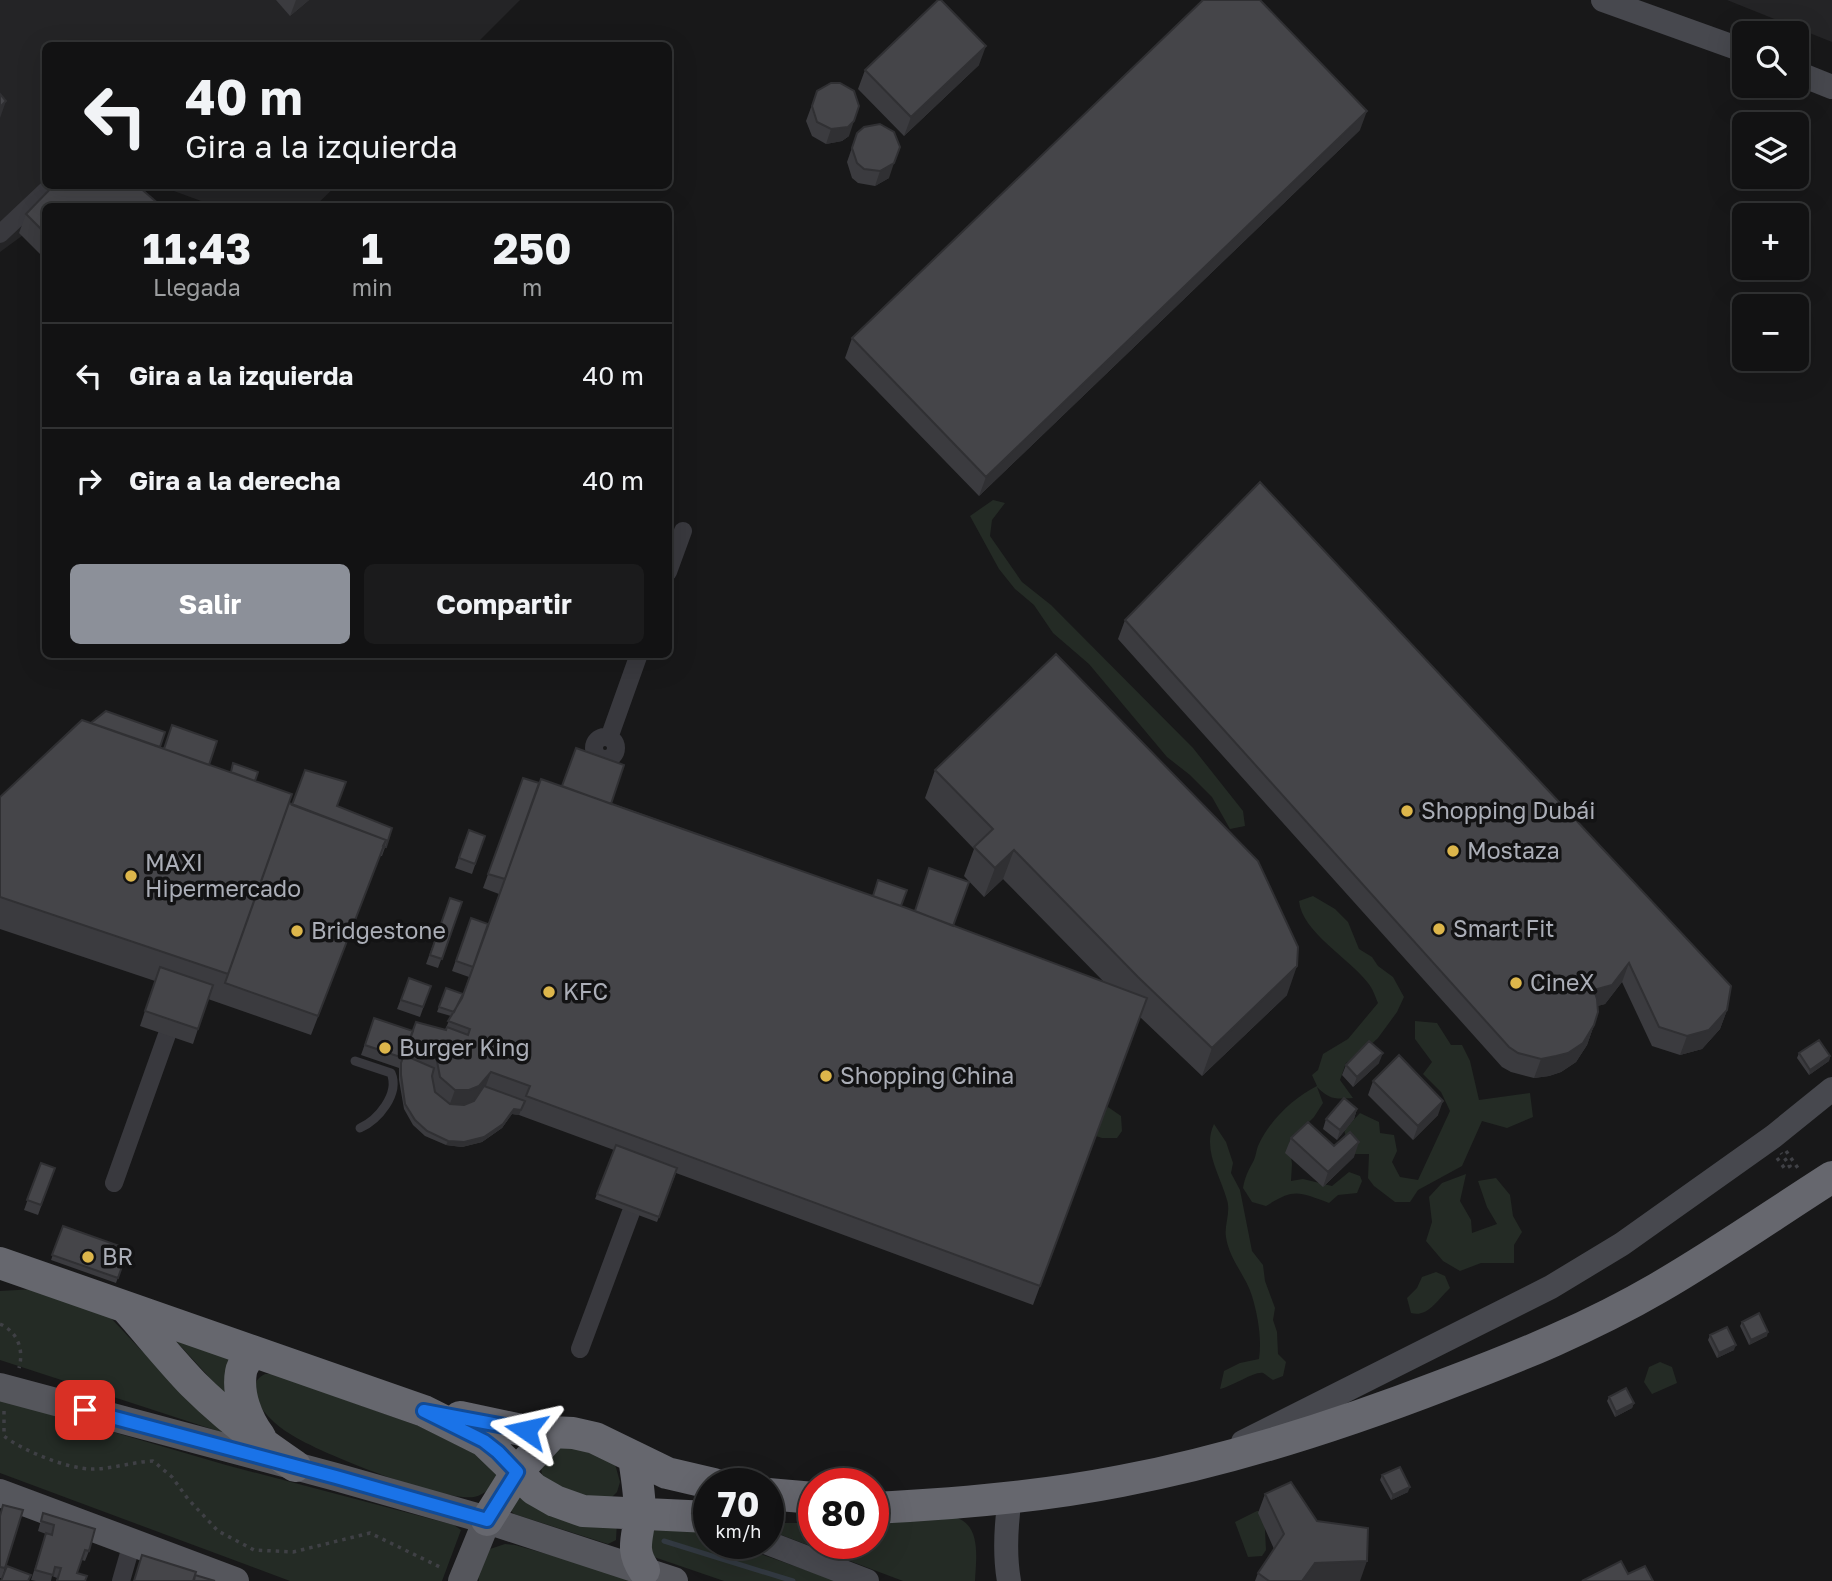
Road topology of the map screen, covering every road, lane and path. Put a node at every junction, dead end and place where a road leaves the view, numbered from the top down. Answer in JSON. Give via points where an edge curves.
{"nodes":[{"id":1,"x":1604,"y":0,"type":"edge"},
{"id":2,"x":1732,"y":46,"type":"edge"},
{"id":3,"x":1809,"y":78,"type":"edge"},
{"id":4,"x":1832,"y":87,"type":"edge"},
{"id":5,"x":48,"y":189,"type":"edge"},
{"id":6,"x":0,"y":234,"type":"edge"},
{"id":7,"x":683,"y":531,"type":"dead end"},
{"id":8,"x":672,"y":561,"type":"edge"},
{"id":9,"x":638,"y":658,"type":"edge"},
{"id":10,"x":599,"y":763,"type":"edge"},
{"id":11,"x":179,"y":1001,"type":"edge"},
{"id":12,"x":355,"y":1061,"type":"dead end"},
{"id":13,"x":1832,"y":1089,"type":"edge"},
{"id":14,"x":360,"y":1128,"type":"dead end"},
{"id":15,"x":1774,"y":1136,"type":"junction"},
{"id":16,"x":114,"y":1183,"type":"dead end"},
{"id":17,"x":1822,"y":1183,"type":"edge"},
{"id":18,"x":631,"y":1212,"type":"edge"},
{"id":19,"x":9,"y":1270,"type":"edge"},
{"id":20,"x":127,"y":1309,"type":"junction"},
{"id":21,"x":0,"y":1324,"type":"edge"},
{"id":22,"x":580,"y":1349,"type":"dead end"},
{"id":23,"x":252,"y":1352,"type":"junction"},
{"id":24,"x":3,"y":1388,"type":"edge"},
{"id":25,"x":424,"y":1411,"type":"junction"},
{"id":26,"x":554,"y":1432,"type":"junction"},
{"id":27,"x":267,"y":1447,"type":"junction"},
{"id":28,"x":634,"y":1458,"type":"junction"},
{"id":29,"x":1202,"y":1463,"type":"junction"},
{"id":30,"x":295,"y":1466,"type":"junction"},
{"id":31,"x":517,"y":1472,"type":"junction"},
{"id":32,"x":693,"y":1479,"type":"edge"},
{"id":33,"x":0,"y":1493,"type":"edge"},
{"id":34,"x":1010,"y":1497,"type":"junction"},
{"id":35,"x":889,"y":1507,"type":"edge"},
{"id":36,"x":640,"y":1514,"type":"junction"},
{"id":37,"x":693,"y":1516,"type":"edge"},
{"id":38,"x":487,"y":1520,"type":"junction"},
{"id":39,"x":132,"y":1543,"type":"junction"},
{"id":40,"x":784,"y":1549,"type":"edge"},
{"id":41,"x":644,"y":1570,"type":"junction"},
{"id":42,"x":463,"y":1579,"type":"edge"},
{"id":43,"x":121,"y":1581,"type":"edge"},
{"id":44,"x":234,"y":1581,"type":"edge"},
{"id":45,"x":674,"y":1581,"type":"edge"},
{"id":46,"x":867,"y":1581,"type":"edge"},
{"id":47,"x":1009,"y":1581,"type":"edge"}],
"edges":[{"from":1,"to":2,"type":"street"},
{"from":3,"to":4,"type":"street"},
{"from":5,"to":6,"type":"street"},
{"from":7,"to":8,"type":"street"},
{"from":9,"to":10,"type":"street","via":[[609,738],[616,746],[614,754]]},
{"from":11,"to":16,"type":"street"},
{"from":12,"to":14,"type":"lane","via":[[391,1073],[393,1080],[381,1111],[373,1122]]},
{"from":13,"to":15,"type":"street"},
{"from":15,"to":17,"type":"path","via":[[1780,1144],[1771,1150],[1784,1169],[1790,1166],[1779,1150],[1783,1147]]},
{"from":15,"to":29,"type":"street","via":[[1622,1244],[1551,1287]]},
{"from":17,"to":29,"type":"highway","via":[[1657,1289],[1569,1333],[1389,1406]]},
{"from":18,"to":22,"type":"street"},
{"from":19,"to":20,"type":"highway"},
{"from":20,"to":23,"type":"highway"},
{"from":20,"to":27,"type":"highway","via":[[194,1385]]},
{"from":21,"to":24,"type":"path","via":[[10,1329],[20,1345],[20,1367]]},
{"from":23,"to":25,"type":"highway"},
{"from":23,"to":27,"type":"highway","via":[[241,1370],[241,1391],[246,1411]]},
{"from":24,"to":30,"type":"main road"},
{"from":24,"to":42,"type":"path","via":[[4,1433],[15,1445],[89,1469],[153,1461],[218,1531],[254,1550],[293,1552],[370,1533]]},
{"from":25,"to":26,"type":"highway"},
{"from":25,"to":31,"type":"highway","via":[[484,1441]]},
{"from":26,"to":28,"type":"highway","via":[[595,1438]]},
{"from":26,"to":31,"type":"highway"},
{"from":27,"to":30,"type":"highway"},
{"from":28,"to":32,"type":"highway"},
{"from":28,"to":36,"type":"highway"},
{"from":29,"to":34,"type":"highway","via":[[1122,1481]]},
{"from":30,"to":38,"type":"main road"},
{"from":31,"to":36,"type":"highway","via":[[534,1489],[583,1511]]},
{"from":31,"to":38,"type":"highway"},
{"from":33,"to":39,"type":"main road"},
{"from":34,"to":35,"type":"highway"},
{"from":34,"to":47,"type":"street","via":[[1006,1527]]},
{"from":36,"to":37,"type":"highway"},
{"from":36,"to":41,"type":"highway","via":[[635,1549]]},
{"from":38,"to":41,"type":"main road"},
{"from":38,"to":42,"type":"main road"},
{"from":39,"to":43,"type":"street"},
{"from":39,"to":44,"type":"main road"},
{"from":40,"to":46,"type":"street"},
{"from":41,"to":45,"type":"main road"}]}
